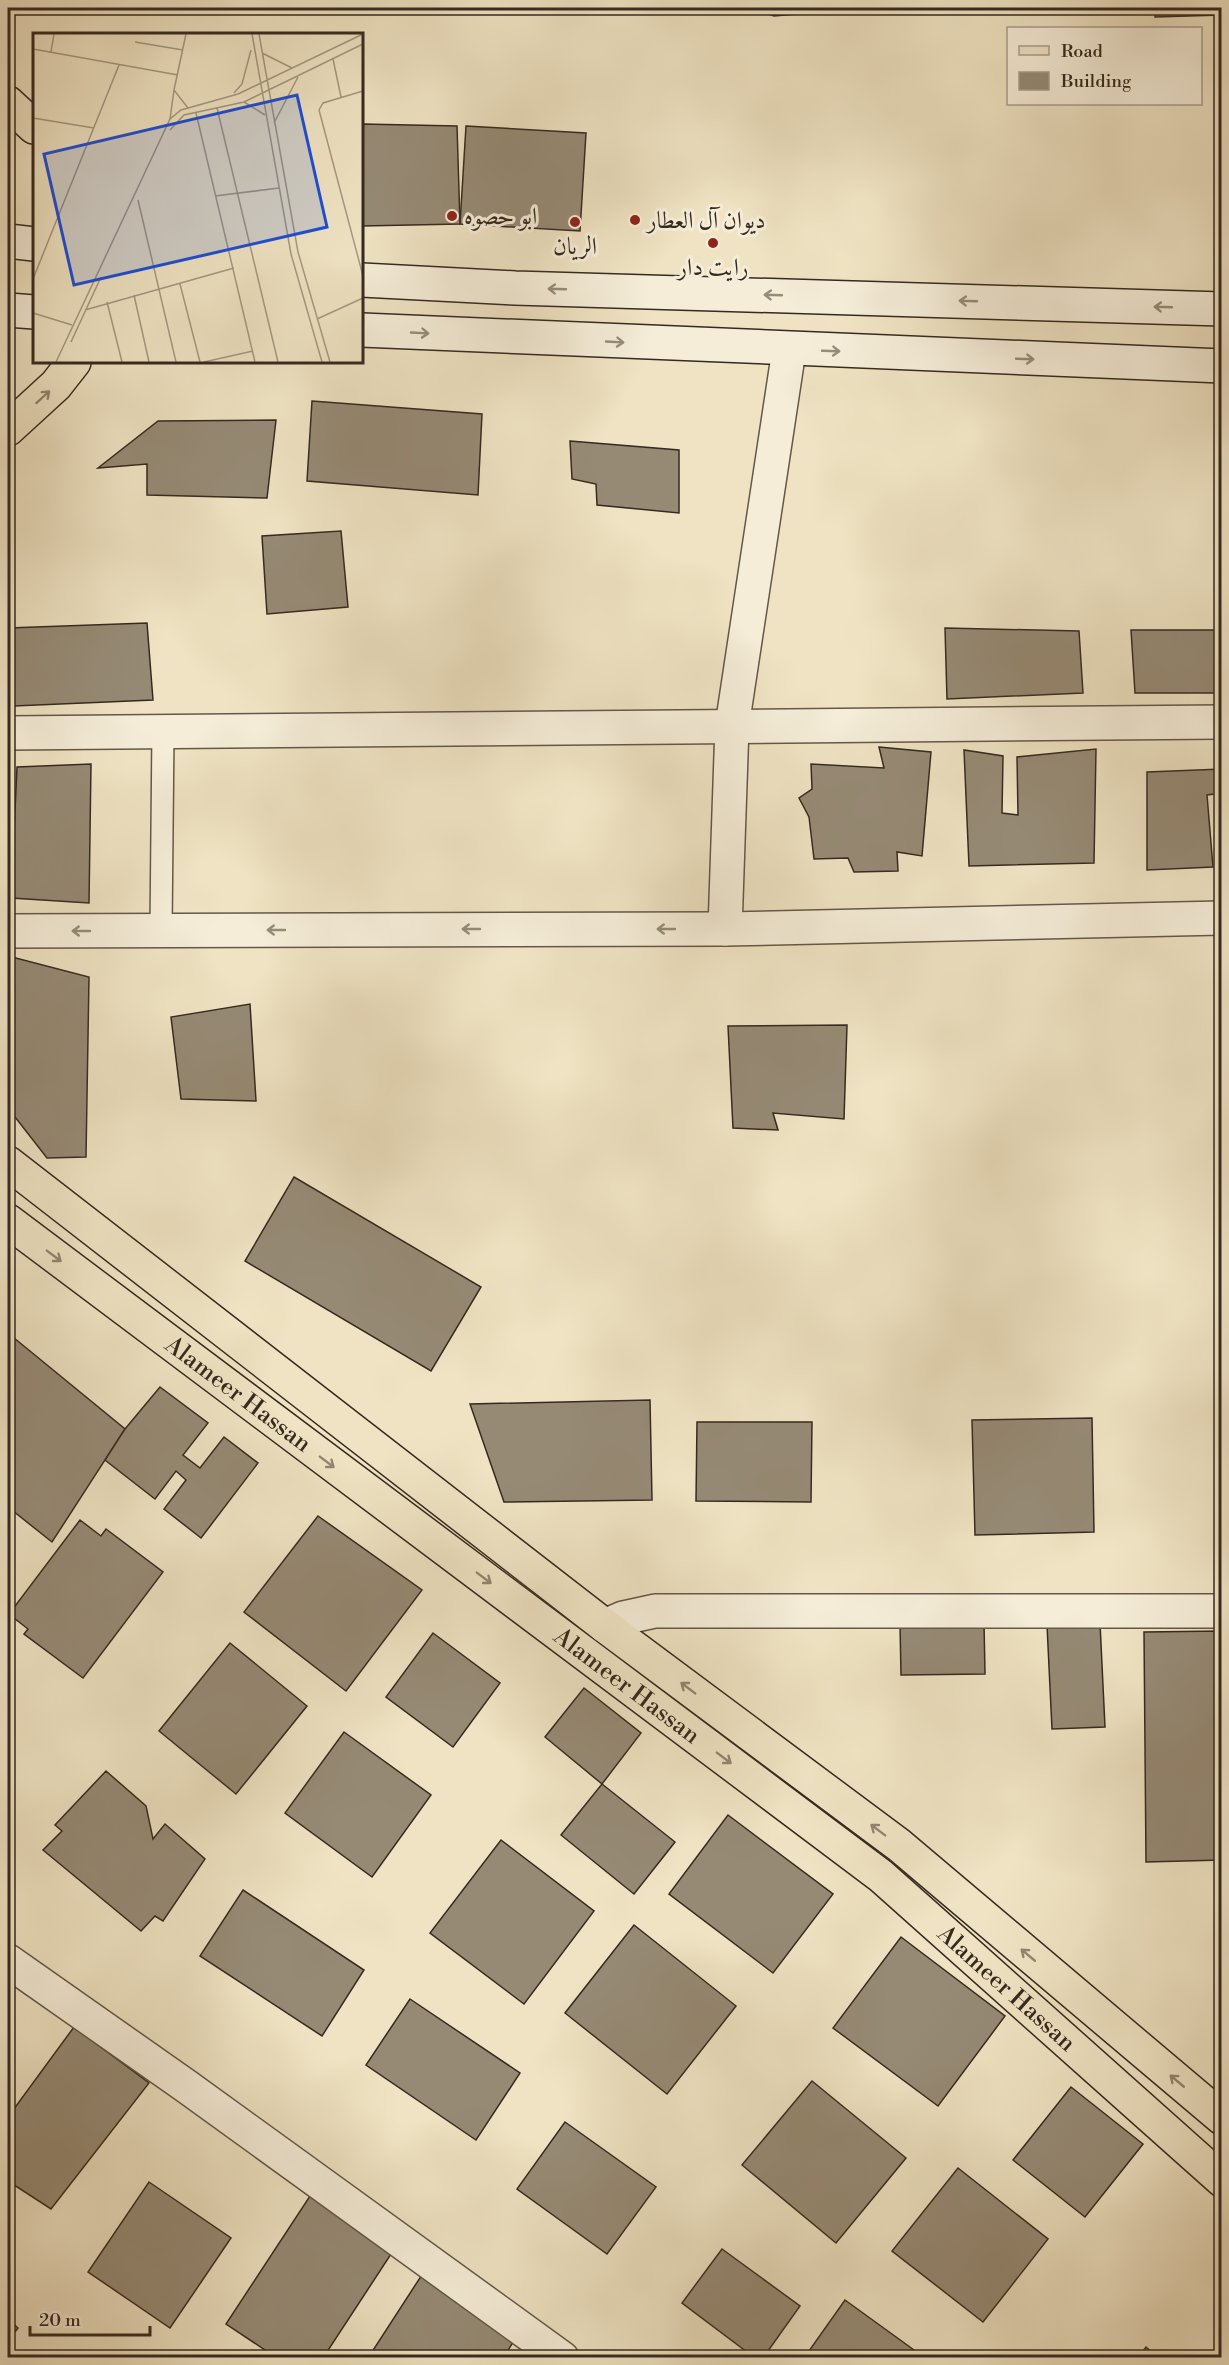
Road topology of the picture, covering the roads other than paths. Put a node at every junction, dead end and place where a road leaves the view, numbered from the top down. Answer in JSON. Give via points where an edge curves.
{"nodes":[{"id":1,"x":8,"y":103,"type":"edge"},
{"id":2,"x":33,"y":126,"type":"edge"},
{"id":3,"x":8,"y":241,"type":"edge"},
{"id":4,"x":33,"y":244,"type":"edge"},
{"id":5,"x":363,"y":280,"type":"edge"},
{"id":6,"x":1221,"y":309,"type":"edge"},
{"id":7,"x":8,"y":310,"type":"edge"},
{"id":8,"x":33,"y":312,"type":"edge"},
{"id":9,"x":363,"y":330,"type":"edge"},
{"id":10,"x":789,"y":350,"type":"junction"},
{"id":11,"x":73,"y":363,"type":"edge"},
{"id":12,"x":1221,"y":366,"type":"edge"},
{"id":13,"x":8,"y":429,"type":"edge"},
{"id":14,"x":1221,"y":722,"type":"edge"},
{"id":15,"x":732,"y":726,"type":"junction"},
{"id":16,"x":164,"y":731,"type":"junction"},
{"id":17,"x":8,"y":733,"type":"edge"},
{"id":18,"x":1221,"y":918,"type":"edge"},
{"id":19,"x":725,"y":928,"type":"junction"},
{"id":20,"x":161,"y":930,"type":"junction"},
{"id":21,"x":8,"y":931,"type":"edge"},
{"id":22,"x":8,"y":1163,"type":"edge"},
{"id":23,"x":8,"y":1221,"type":"edge"},
{"id":24,"x":1221,"y":1611,"type":"edge"},
{"id":25,"x":605,"y":1626,"type":"junction"},
{"id":26,"x":8,"y":1961,"type":"edge"},
{"id":27,"x":1221,"y":2118,"type":"edge"},
{"id":28,"x":1221,"y":2180,"type":"edge"},
{"id":29,"x":562,"y":2358,"type":"edge"}],
"edges":[{"from":1,"to":2,"type":"main road"},
{"from":3,"to":4,"type":"street"},
{"from":6,"to":5,"type":"street","one_way":true},
{"from":7,"to":8,"type":"street"},
{"from":9,"to":10,"type":"street","one_way":true},
{"from":10,"to":12,"type":"street","one_way":true},
{"from":10,"to":15,"type":"street"},
{"from":13,"to":11,"type":"main road","one_way":true,"via":[[56,385]]},
{"from":14,"to":15,"type":"street"},
{"from":15,"to":16,"type":"street"},
{"from":15,"to":19,"type":"street"},
{"from":16,"to":17,"type":"street"},
{"from":16,"to":20,"type":"lane"},
{"from":18,"to":19,"type":"street"},
{"from":19,"to":20,"type":"street","one_way":true},
{"from":20,"to":21,"type":"street","one_way":true},
{"from":22,"to":25,"type":"main road","name":"Alameer Hassan"},
{"from":23,"to":28,"type":"main road","name":"Alameer Hassan","one_way":true,"via":[[881,1876]]},
{"from":24,"to":25,"type":"street","via":[[656,1611]]},
{"from":27,"to":25,"type":"main road","name":"Alameer Hassan","one_way":true,"via":[[899,1845]]},
{"from":26,"to":29,"type":"street"}]}
